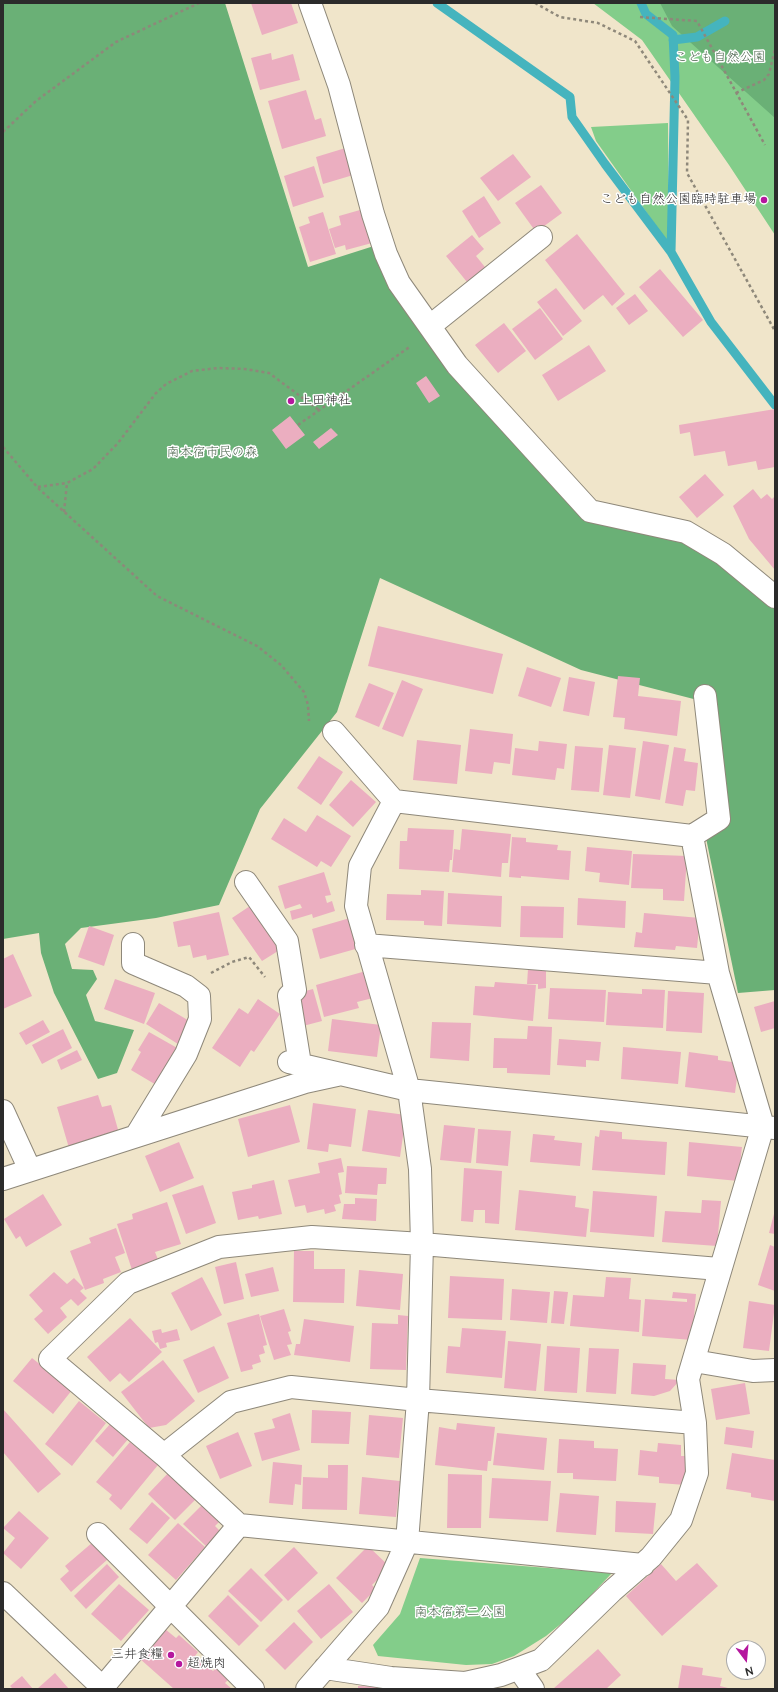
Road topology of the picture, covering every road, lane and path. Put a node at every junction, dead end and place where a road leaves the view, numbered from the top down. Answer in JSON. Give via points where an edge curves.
{"nodes":[{"id":1,"x":199,"y":3,"type":"edge"},
{"id":2,"x":310,"y":3,"type":"edge"},
{"id":3,"x":535,"y":3,"type":"edge"},
{"id":4,"x":640,"y":17,"type":"dead end"},
{"id":5,"x":775,"y":49,"type":"edge"},
{"id":6,"x":736,"y":93,"type":"junction"},
{"id":7,"x":3,"y":132,"type":"edge"},
{"id":8,"x":765,"y":144,"type":"dead end"},
{"id":9,"x":541,"y":237,"type":"dead end"},
{"id":10,"x":430,"y":326,"type":"junction"},
{"id":11,"x":775,"y":331,"type":"edge"},
{"id":12,"x":412,"y":346,"type":"dead end"},
{"id":13,"x":319,"y":410,"type":"junction"},
{"id":14,"x":298,"y":425,"type":"dead end"},
{"id":15,"x":3,"y":447,"type":"edge"},
{"id":16,"x":67,"y":483,"type":"junction"},
{"id":17,"x":38,"y":488,"type":"junction"},
{"id":18,"x":64,"y":512,"type":"junction"},
{"id":19,"x":775,"y":597,"type":"edge"},
{"id":20,"x":705,"y":696,"type":"dead end"},
{"id":21,"x":310,"y":726,"type":"dead end"},
{"id":22,"x":334,"y":732,"type":"dead end"},
{"id":23,"x":394,"y":801,"type":"junction"},
{"id":24,"x":692,"y":836,"type":"junction"},
{"id":25,"x":246,"y":882,"type":"dead end"},
{"id":26,"x":133,"y":944,"type":"dead end"},
{"id":27,"x":366,"y":945,"type":"junction"},
{"id":28,"x":718,"y":973,"type":"junction"},
{"id":29,"x":293,"y":977,"type":"junction"},
{"id":30,"x":186,"y":986,"type":"junction"},
{"id":31,"x":342,"y":1074,"type":"junction"},
{"id":32,"x":409,"y":1090,"type":"junction"},
{"id":33,"x":3,"y":1111,"type":"edge"},
{"id":34,"x":769,"y":1127,"type":"edge"},
{"id":35,"x":136,"y":1136,"type":"junction"},
{"id":36,"x":30,"y":1170,"type":"junction"},
{"id":37,"x":3,"y":1179,"type":"edge"},
{"id":38,"x":422,"y":1244,"type":"junction"},
{"id":39,"x":719,"y":1269,"type":"junction"},
{"id":40,"x":694,"y":1361,"type":"junction"},
{"id":41,"x":775,"y":1370,"type":"edge"},
{"id":42,"x":418,"y":1400,"type":"junction"},
{"id":43,"x":695,"y":1423,"type":"junction"},
{"id":44,"x":164,"y":1455,"type":"junction"},
{"id":45,"x":239,"y":1525,"type":"junction"},
{"id":46,"x":98,"y":1534,"type":"dead end"},
{"id":47,"x":408,"y":1542,"type":"junction"},
{"id":48,"x":642,"y":1565,"type":"junction"},
{"id":49,"x":3,"y":1593,"type":"edge"},
{"id":50,"x":171,"y":1606,"type":"junction"},
{"id":51,"x":325,"y":1668,"type":"junction"},
{"id":52,"x":519,"y":1669,"type":"junction"},
{"id":53,"x":104,"y":1688,"type":"edge"},
{"id":54,"x":254,"y":1689,"type":"edge"},
{"id":55,"x":306,"y":1689,"type":"edge"},
{"id":56,"x":533,"y":1689,"type":"edge"}],
"edges":[{"from":1,"to":7,"type":"path","via":[[116,42],[36,101]]},
{"from":2,"to":10,"type":"street","via":[[339,86],[386,254],[400,284]]},
{"from":3,"to":11,"type":"path","via":[[560,17],[598,23],[635,42],[688,120],[687,173]]},
{"from":4,"to":6,"type":"path","via":[[697,20]]},
{"from":5,"to":6,"type":"path","via":[[769,74],[764,80]]},
{"from":6,"to":8,"type":"path"},
{"from":9,"to":10,"type":"street"},
{"from":10,"to":19,"type":"street","via":[[457,365],[590,511],[686,532],[723,554]]},
{"from":12,"to":13,"type":"path"},
{"from":13,"to":14,"type":"path"},
{"from":13,"to":16,"type":"path","via":[[269,374],[245,369],[218,368],[192,371],[156,392],[118,443],[93,469]]},
{"from":15,"to":17,"type":"path"},
{"from":16,"to":17,"type":"path"},
{"from":16,"to":18,"type":"path"},
{"from":17,"to":18,"type":"path"},
{"from":18,"to":21,"type":"path","via":[[157,596],[258,646],[281,665],[304,692]]},
{"from":20,"to":24,"type":"street","via":[[719,819]]},
{"from":22,"to":23,"type":"street"},
{"from":23,"to":24,"type":"street"},
{"from":23,"to":27,"type":"street","via":[[360,866],[356,906]]},
{"from":24,"to":28,"type":"street"},
{"from":25,"to":29,"type":"street","via":[[287,941]]},
{"from":26,"to":30,"type":"street","via":[[133,963]]},
{"from":27,"to":28,"type":"street"},
{"from":27,"to":32,"type":"street"},
{"from":28,"to":34,"type":"street"},
{"from":29,"to":30,"type":"path","via":[[267,979],[249,957],[232,962]]},
{"from":29,"to":31,"type":"street","via":[[295,990],[289,996],[295,1063]]},
{"from":30,"to":35,"type":"street","via":[[199,996],[200,1019],[186,1054]]},
{"from":31,"to":32,"type":"street"},
{"from":31,"to":35,"type":"street","via":[[305,1082]]},
{"from":32,"to":34,"type":"street"},
{"from":32,"to":38,"type":"street","via":[[420,1168]]},
{"from":33,"to":36,"type":"street"},
{"from":34,"to":39,"type":"street"},
{"from":35,"to":36,"type":"street"},
{"from":36,"to":37,"type":"street"},
{"from":38,"to":39,"type":"street"},
{"from":38,"to":42,"type":"street"},
{"from":38,"to":44,"type":"street","via":[[312,1237],[219,1247],[128,1283],[50,1359]]},
{"from":39,"to":40,"type":"street"},
{"from":40,"to":41,"type":"street","via":[[753,1371]]},
{"from":40,"to":43,"type":"street","via":[[688,1379]]},
{"from":42,"to":43,"type":"street"},
{"from":42,"to":44,"type":"street","via":[[291,1387],[231,1402]]},
{"from":42,"to":47,"type":"street"},
{"from":43,"to":48,"type":"street","via":[[697,1473],[681,1520]]},
{"from":44,"to":45,"type":"street"},
{"from":45,"to":47,"type":"street"},
{"from":45,"to":50,"type":"street"},
{"from":46,"to":50,"type":"street"},
{"from":47,"to":48,"type":"street"},
{"from":47,"to":51,"type":"street","via":[[378,1607]]},
{"from":48,"to":52,"type":"street","via":[[541,1660]]},
{"from":49,"to":53,"type":"street"},
{"from":50,"to":53,"type":"street"},
{"from":50,"to":54,"type":"street"},
{"from":51,"to":52,"type":"street","via":[[391,1678],[465,1683]]},
{"from":51,"to":55,"type":"street"},
{"from":52,"to":56,"type":"street"}]}
